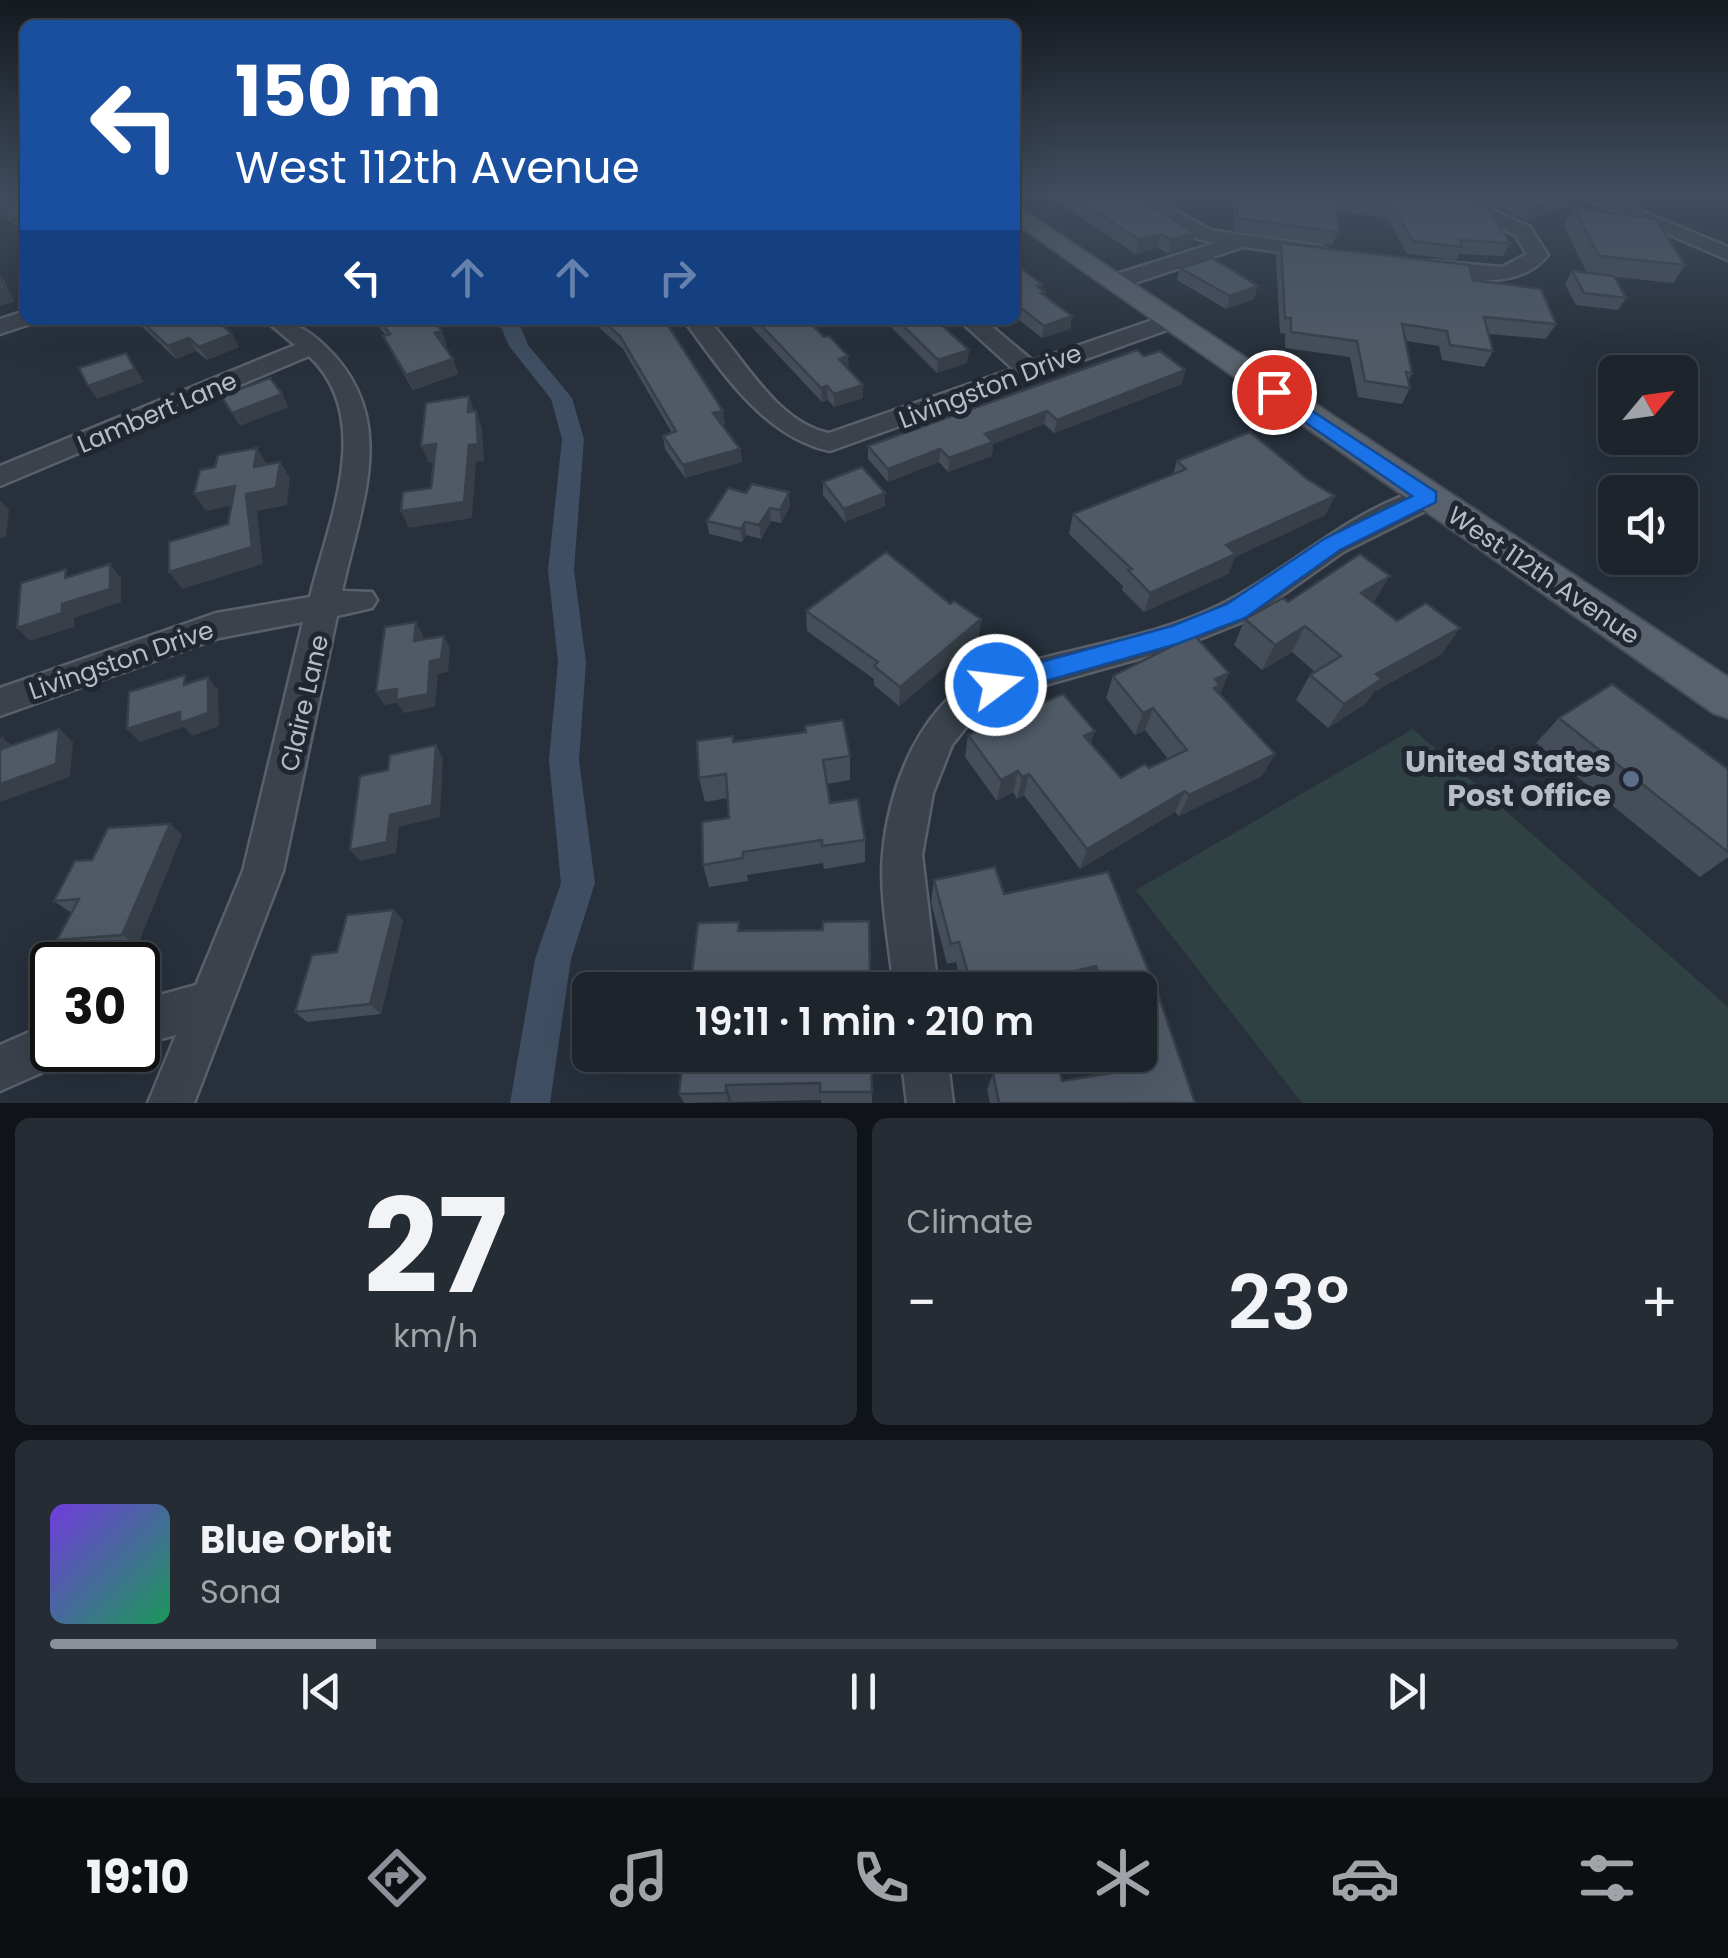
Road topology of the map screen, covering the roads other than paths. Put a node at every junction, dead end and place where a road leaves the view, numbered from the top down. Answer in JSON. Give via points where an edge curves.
{"nodes":[{"id":1,"x":1061,"y":244,"type":"edge"},
{"id":2,"x":1228,"y":244,"type":"edge"},
{"id":3,"x":1255,"y":244,"type":"edge"},
{"id":4,"x":1531,"y":244,"type":"edge"},
{"id":5,"x":1347,"y":256,"type":"edge"},
{"id":6,"x":1401,"y":263,"type":"edge"},
{"id":7,"x":1115,"y":282,"type":"junction"},
{"id":8,"x":1170,"y":321,"type":"junction"},
{"id":9,"x":283,"y":325,"type":"edge"},
{"id":10,"x":699,"y":325,"type":"edge"},
{"id":11,"x":976,"y":325,"type":"edge"},
{"id":12,"x":313,"y":346,"type":"junction"},
{"id":13,"x":1028,"y":370,"type":"junction"},
{"id":14,"x":0,"y":477,"type":"edge"},
{"id":15,"x":1429,"y":497,"type":"junction"},
{"id":16,"x":361,"y":600,"type":"dead end"},
{"id":17,"x":326,"y":609,"type":"junction"},
{"id":18,"x":1728,"y":700,"type":"edge"},
{"id":19,"x":0,"y":702,"type":"edge"},
{"id":20,"x":914,"y":972,"type":"edge"},
{"id":21,"x":208,"y":1004,"type":"junction"},
{"id":22,"x":160,"y":1017,"type":"edge"},
{"id":23,"x":30,"y":1055,"type":"edge"},
{"id":24,"x":0,"y":1068,"type":"edge"},
{"id":25,"x":926,"y":1072,"type":"edge"},
{"id":26,"x":171,"y":1103,"type":"edge"},
{"id":27,"x":930,"y":1103,"type":"edge"}],
"edges":[{"from":1,"to":7,"type":"main road","name":"West 112th Avenue"},
{"from":2,"to":7,"type":"street"},
{"from":3,"to":5,"type":"street"},
{"from":4,"to":6,"type":"street","via":[[1538,255],[1502,272]]},
{"from":7,"to":8,"type":"main road","name":"West 112th Avenue"},
{"from":8,"to":13,"type":"street","name":"Livingston Drive"},
{"from":8,"to":15,"type":"main road","name":"West 112th Avenue"},
{"from":9,"to":12,"type":"street","name":"Claire Lane"},
{"from":10,"to":13,"type":"street","name":"Livingston Drive","via":[[784,424],[808,440],[840,440]]},
{"from":11,"to":13,"type":"street"},
{"from":12,"to":14,"type":"street","name":"Lambert Lane"},
{"from":12,"to":17,"type":"street","name":"Claire Lane","via":[[342,376],[358,426],[355,476]]},
{"from":15,"to":18,"type":"main road","name":"West 112th Avenue"},
{"from":15,"to":20,"type":"street","via":[[1332,544],[1236,611],[1177,635],[996,685],[964,706],[938,736],[914,794],[902,854]]},
{"from":16,"to":17,"type":"street","name":"Livingston Drive"},
{"from":17,"to":19,"type":"street","name":"Livingston Drive","via":[[216,626]]},
{"from":17,"to":21,"type":"street","name":"Claire Lane","via":[[263,870]]},
{"from":21,"to":22,"type":"street"},
{"from":21,"to":26,"type":"street","name":"Claire Lane"},
{"from":23,"to":24,"type":"street"},
{"from":25,"to":27,"type":"street"}]}
